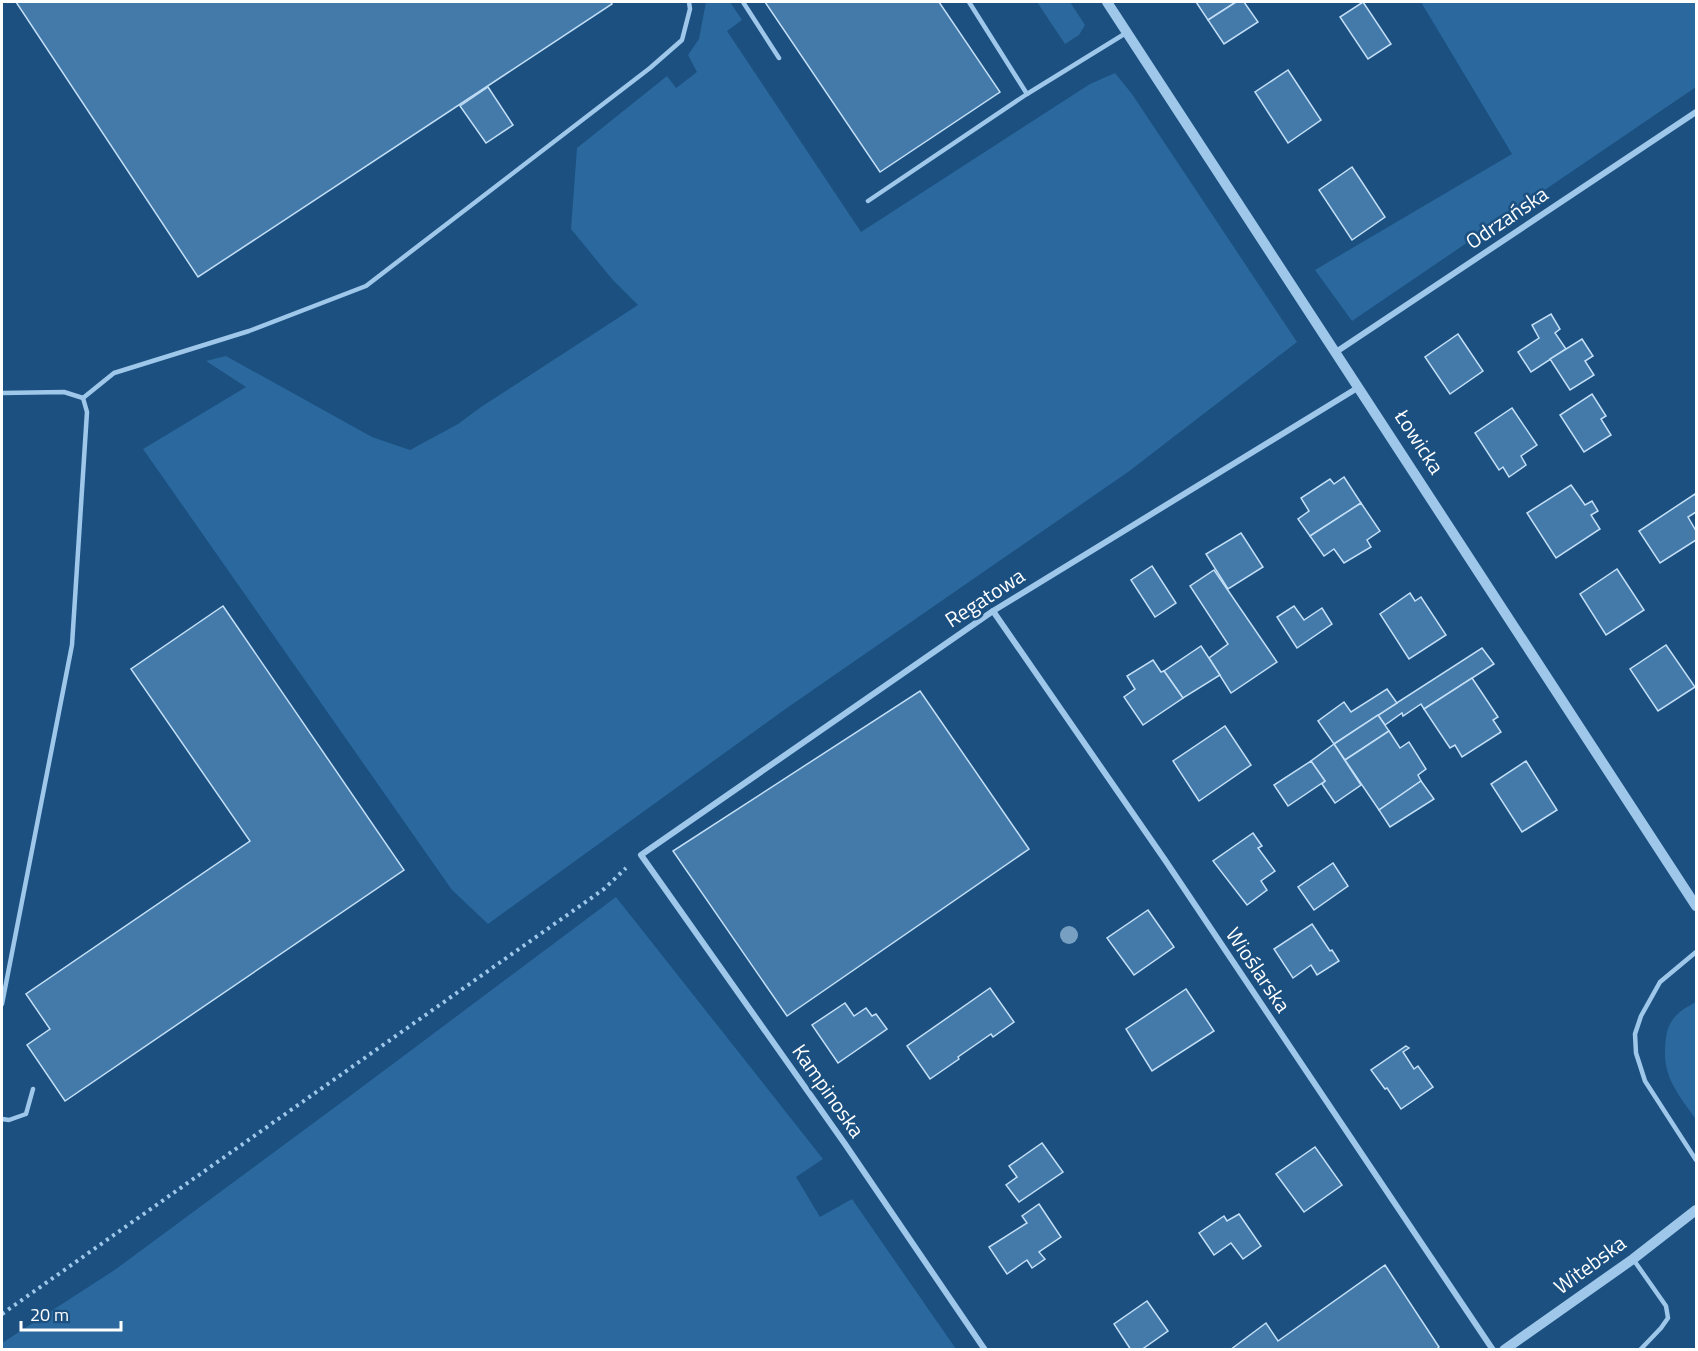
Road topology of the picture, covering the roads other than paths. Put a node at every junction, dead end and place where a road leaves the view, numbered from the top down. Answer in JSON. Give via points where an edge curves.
{"nodes":[{"id":1,"x":689,"y":2,"type":"edge"},
{"id":2,"x":742,"y":2,"type":"edge"},
{"id":3,"x":969,"y":2,"type":"edge"},
{"id":4,"x":1107,"y":2,"type":"edge"},
{"id":5,"x":1127,"y":32,"type":"junction"},
{"id":6,"x":778,"y":58,"type":"dead end"},
{"id":7,"x":1027,"y":94,"type":"junction"},
{"id":8,"x":1696,"y":112,"type":"edge"},
{"id":9,"x":868,"y":201,"type":"dead end"},
{"id":10,"x":1336,"y":352,"type":"junction"},
{"id":11,"x":1359,"y":386,"type":"junction"},
{"id":12,"x":2,"y":393,"type":"edge"},
{"id":13,"x":83,"y":398,"type":"junction"},
{"id":14,"x":993,"y":611,"type":"junction"},
{"id":15,"x":641,"y":855,"type":"joint"},
{"id":16,"x":1696,"y":906,"type":"edge"},
{"id":17,"x":1696,"y":952,"type":"edge"},
{"id":18,"x":2,"y":1004,"type":"edge"},
{"id":19,"x":33,"y":1089,"type":"dead end"},
{"id":20,"x":2,"y":1119,"type":"edge"},
{"id":21,"x":1696,"y":1160,"type":"edge"},
{"id":22,"x":1696,"y":1210,"type":"edge"},
{"id":23,"x":1633,"y":1258,"type":"junction"},
{"id":24,"x":985,"y":1350,"type":"edge"},
{"id":25,"x":1492,"y":1350,"type":"edge"},
{"id":26,"x":1504,"y":1350,"type":"edge"},
{"id":27,"x":1640,"y":1350,"type":"edge"}],
"edges":[{"from":1,"to":13,"type":"lane","via":[[682,40],[641,76],[366,286],[249,331],[114,373]]},
{"from":2,"to":6,"type":"lane"},
{"from":3,"to":7,"type":"lane"},
{"from":4,"to":5,"type":"street","name":"Łowicka"},
{"from":5,"to":7,"type":"lane"},
{"from":5,"to":10,"type":"street","name":"Łowicka"},
{"from":7,"to":9,"type":"lane"},
{"from":8,"to":10,"type":"street","name":"Odrzańska"},
{"from":10,"to":11,"type":"street","name":"Łowicka"},
{"from":11,"to":14,"type":"street","name":"Regatowa"},
{"from":11,"to":16,"type":"street","name":"Łowicka"},
{"from":12,"to":13,"type":"lane","via":[[64,392]]},
{"from":13,"to":18,"type":"lane","via":[[87,412],[72,645]]},
{"from":14,"to":15,"type":"street","name":"Regatowa"},
{"from":14,"to":25,"type":"street","name":"Wioślarska","via":[[1165,860]]},
{"from":15,"to":24,"type":"street","name":"Kampinoska"},
{"from":17,"to":21,"type":"lane","via":[[1660,982],[1635,1034],[1645,1081]]},
{"from":19,"to":20,"type":"lane","via":[[26,1114]]},
{"from":22,"to":23,"type":"street","name":"Witebska"},
{"from":23,"to":26,"type":"street","name":"Witebska"},
{"from":23,"to":27,"type":"lane","via":[[1666,1306],[1668,1318]]}]}
